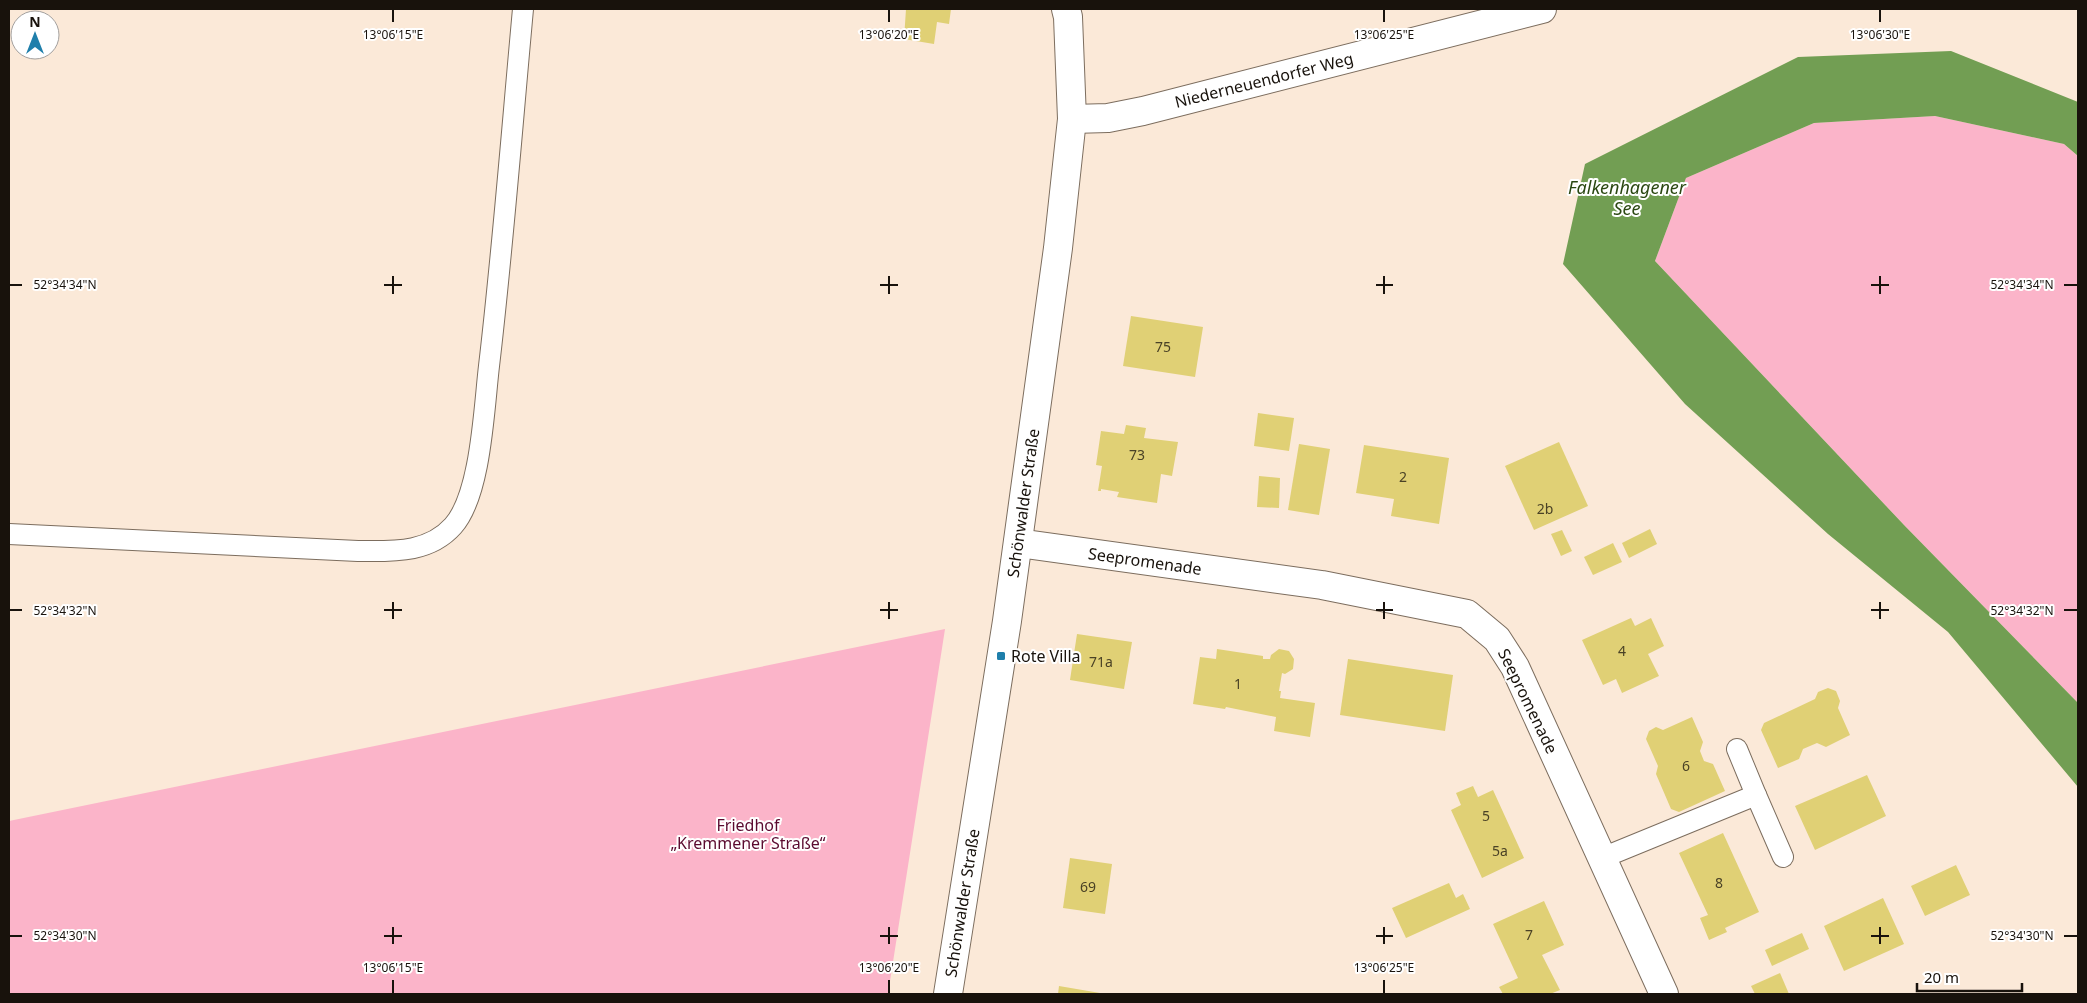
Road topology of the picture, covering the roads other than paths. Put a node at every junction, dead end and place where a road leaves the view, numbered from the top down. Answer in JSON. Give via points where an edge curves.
{"nodes":[{"id":1,"x":523,"y":9,"type":"edge"},
{"id":2,"x":1066,"y":9,"type":"edge"},
{"id":3,"x":1542,"y":9,"type":"edge"},
{"id":4,"x":1072,"y":119,"type":"junction"},
{"id":5,"x":9,"y":534,"type":"edge"},
{"id":6,"x":1018,"y":543,"type":"junction"},
{"id":7,"x":1737,"y":750,"type":"dead end"},
{"id":8,"x":1756,"y":794,"type":"junction"},
{"id":9,"x":1783,"y":857,"type":"dead end"},
{"id":10,"x":1602,"y":858,"type":"junction"},
{"id":11,"x":948,"y":994,"type":"edge"},
{"id":12,"x":1664,"y":994,"type":"edge"}],
"edges":[{"from":1,"to":5,"type":"lane","via":[[497,300],[478,458],[467,502],[454,526],[438,539],[410,550],[358,552]]},
{"from":2,"to":4,"type":"street","name":"Schönwalder Straße"},
{"from":3,"to":4,"type":"street","name":"Niederneuendorfer Weg","via":[[1143,111],[1108,118]]},
{"from":4,"to":6,"type":"street","name":"Schönwalder Straße"},
{"from":6,"to":10,"type":"street","name":"Seepromenade","via":[[1322,585],[1467,614],[1497,639],[1515,667]]},
{"from":6,"to":11,"type":"street","name":"Schönwalder Straße"},
{"from":7,"to":8,"type":"lane"},
{"from":8,"to":9,"type":"lane"},
{"from":8,"to":10,"type":"lane"},
{"from":10,"to":12,"type":"street","name":"Seepromenade"}]}
